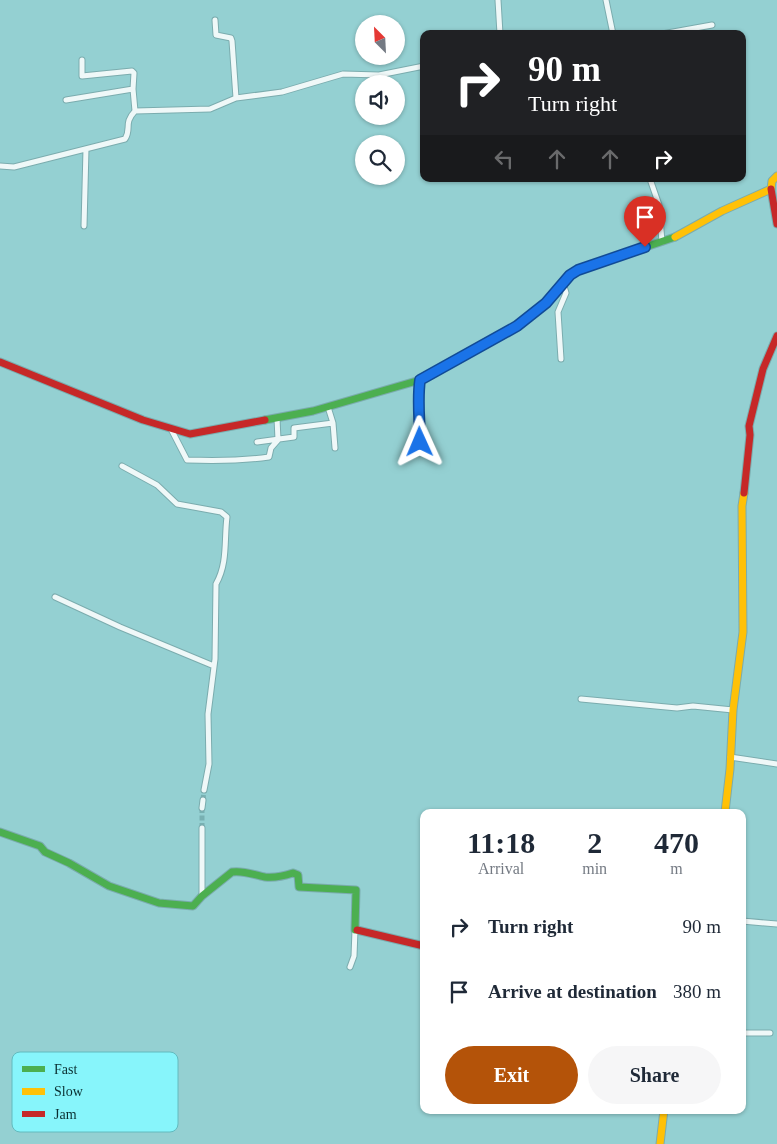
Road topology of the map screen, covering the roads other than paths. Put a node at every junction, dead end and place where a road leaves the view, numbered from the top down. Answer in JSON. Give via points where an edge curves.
{"nodes":[{"id":1,"x":498,"y":0,"type":"edge"},
{"id":2,"x":606,"y":0,"type":"edge"},
{"id":3,"x":215,"y":20,"type":"dead end"},
{"id":4,"x":712,"y":25,"type":"dead end"},
{"id":5,"x":500,"y":30,"type":"edge"},
{"id":6,"x":612,"y":30,"type":"edge"},
{"id":7,"x":684,"y":30,"type":"edge"},
{"id":8,"x":82,"y":60,"type":"dead end"},
{"id":9,"x":420,"y":67,"type":"edge"},
{"id":10,"x":133,"y":90,"type":"junction"},
{"id":11,"x":236,"y":98,"type":"junction"},
{"id":12,"x":66,"y":100,"type":"dead end"},
{"id":13,"x":135,"y":111,"type":"junction"},
{"id":14,"x":86,"y":149,"type":"junction"},
{"id":15,"x":0,"y":166,"type":"edge"},
{"id":16,"x":777,"y":176,"type":"edge"},
{"id":17,"x":651,"y":182,"type":"edge"},
{"id":18,"x":771,"y":189,"type":"junction"},
{"id":19,"x":777,"y":224,"type":"edge"},
{"id":20,"x":84,"y":226,"type":"dead end"},
{"id":21,"x":662,"y":242,"type":"junction"},
{"id":22,"x":563,"y":283,"type":"junction"},
{"id":23,"x":777,"y":336,"type":"edge"},
{"id":24,"x":775,"y":346,"type":"edge"},
{"id":25,"x":561,"y":359,"type":"dead end"},
{"id":26,"x":0,"y":362,"type":"edge"},
{"id":27,"x":420,"y":380,"type":"junction"},
{"id":28,"x":328,"y":406,"type":"junction"},
{"id":29,"x":277,"y":418,"type":"junction"},
{"id":30,"x":332,"y":423,"type":"junction"},
{"id":31,"x":171,"y":428,"type":"junction"},
{"id":32,"x":278,"y":440,"type":"junction"},
{"id":33,"x":257,"y":442,"type":"dead end"},
{"id":34,"x":420,"y":442,"type":"dead end"},
{"id":35,"x":334,"y":448,"type":"dead end"},
{"id":36,"x":122,"y":466,"type":"dead end"},
{"id":37,"x":55,"y":597,"type":"dead end"},
{"id":38,"x":214,"y":666,"type":"junction"},
{"id":39,"x":581,"y":699,"type":"dead end"},
{"id":40,"x":733,"y":710,"type":"junction"},
{"id":41,"x":730,"y":757,"type":"junction"},
{"id":42,"x":777,"y":764,"type":"edge"},
{"id":43,"x":204,"y":790,"type":"tunnel mouth"},
{"id":44,"x":203,"y":800,"type":"tunnel mouth"},
{"id":45,"x":202,"y":808,"type":"tunnel mouth"},
{"id":46,"x":725,"y":809,"type":"edge"},
{"id":47,"x":202,"y":828,"type":"tunnel mouth"},
{"id":48,"x":0,"y":832,"type":"edge"},
{"id":49,"x":202,"y":896,"type":"junction"},
{"id":50,"x":746,"y":921,"type":"edge"},
{"id":51,"x":777,"y":924,"type":"edge"},
{"id":52,"x":356,"y":930,"type":"junction"},
{"id":53,"x":420,"y":942,"type":"edge"},
{"id":54,"x":350,"y":967,"type":"dead end"},
{"id":55,"x":746,"y":1033,"type":"edge"},
{"id":56,"x":770,"y":1033,"type":"dead end"},
{"id":57,"x":664,"y":1114,"type":"edge"},
{"id":58,"x":660,"y":1144,"type":"edge"}],
"edges":[{"from":1,"to":5,"type":"street"},
{"from":2,"to":6,"type":"street"},
{"from":3,"to":11,"type":"street","via":[[216,35],[232,41]]},
{"from":4,"to":7,"type":"street"},
{"from":8,"to":10,"type":"street","via":[[82,76],[132,71]]},
{"from":9,"to":11,"type":"street","via":[[379,75],[343,74],[282,92]]},
{"from":10,"to":12,"type":"street"},
{"from":10,"to":13,"type":"street"},
{"from":11,"to":13,"type":"street","via":[[210,109]]},
{"from":13,"to":14,"type":"street","via":[[128,119],[128,136],[125,139]]},
{"from":14,"to":15,"type":"street","via":[[14,167]]},
{"from":14,"to":20,"type":"street"},
{"from":16,"to":18,"type":"street"},
{"from":17,"to":21,"type":"street","via":[[659,205]]},
{"from":18,"to":19,"type":"street"},
{"from":18,"to":21,"type":"street"},
{"from":21,"to":22,"type":"street","via":[[578,270]]},
{"from":22,"to":25,"type":"street","via":[[566,293],[558,312]]},
{"from":22,"to":27,"type":"street","via":[[546,303],[517,326]]},
{"from":23,"to":24,"type":"street"},
{"from":24,"to":40,"type":"street","via":[[763,369],[749,426],[742,506],[743,632]]},
{"from":26,"to":31,"type":"street","via":[[143,420]]},
{"from":27,"to":28,"type":"street"},
{"from":27,"to":34,"type":"street","via":[[417,397]]},
{"from":28,"to":29,"type":"street"},
{"from":28,"to":30,"type":"street"},
{"from":29,"to":31,"type":"street","via":[[190,434]]},
{"from":29,"to":32,"type":"street"},
{"from":30,"to":32,"type":"street","via":[[294,428],[294,437]]},
{"from":30,"to":35,"type":"street"},
{"from":31,"to":32,"type":"street","via":[[187,460],[218,462],[268,457]]},
{"from":32,"to":33,"type":"street"},
{"from":36,"to":38,"type":"street","via":[[157,485],[177,504],[221,512],[227,517],[222,574],[216,584]]},
{"from":37,"to":38,"type":"street"},
{"from":38,"to":43,"type":"street","via":[[208,714],[209,764]]},
{"from":39,"to":40,"type":"street"},
{"from":40,"to":41,"type":"street"},
{"from":41,"to":42,"type":"street"},
{"from":41,"to":46,"type":"street"},
{"from":44,"to":45,"type":"street"},
{"from":47,"to":49,"type":"street"},
{"from":48,"to":49,"type":"street","via":[[40,846],[45,852],[109,886],[159,903],[193,906]]},
{"from":49,"to":52,"type":"street","via":[[232,872],[267,877],[293,873],[298,875],[299,887],[356,890]]},
{"from":50,"to":51,"type":"street"},
{"from":52,"to":53,"type":"street"},
{"from":52,"to":54,"type":"street"},
{"from":55,"to":56,"type":"street"},
{"from":57,"to":58,"type":"street"}]}
